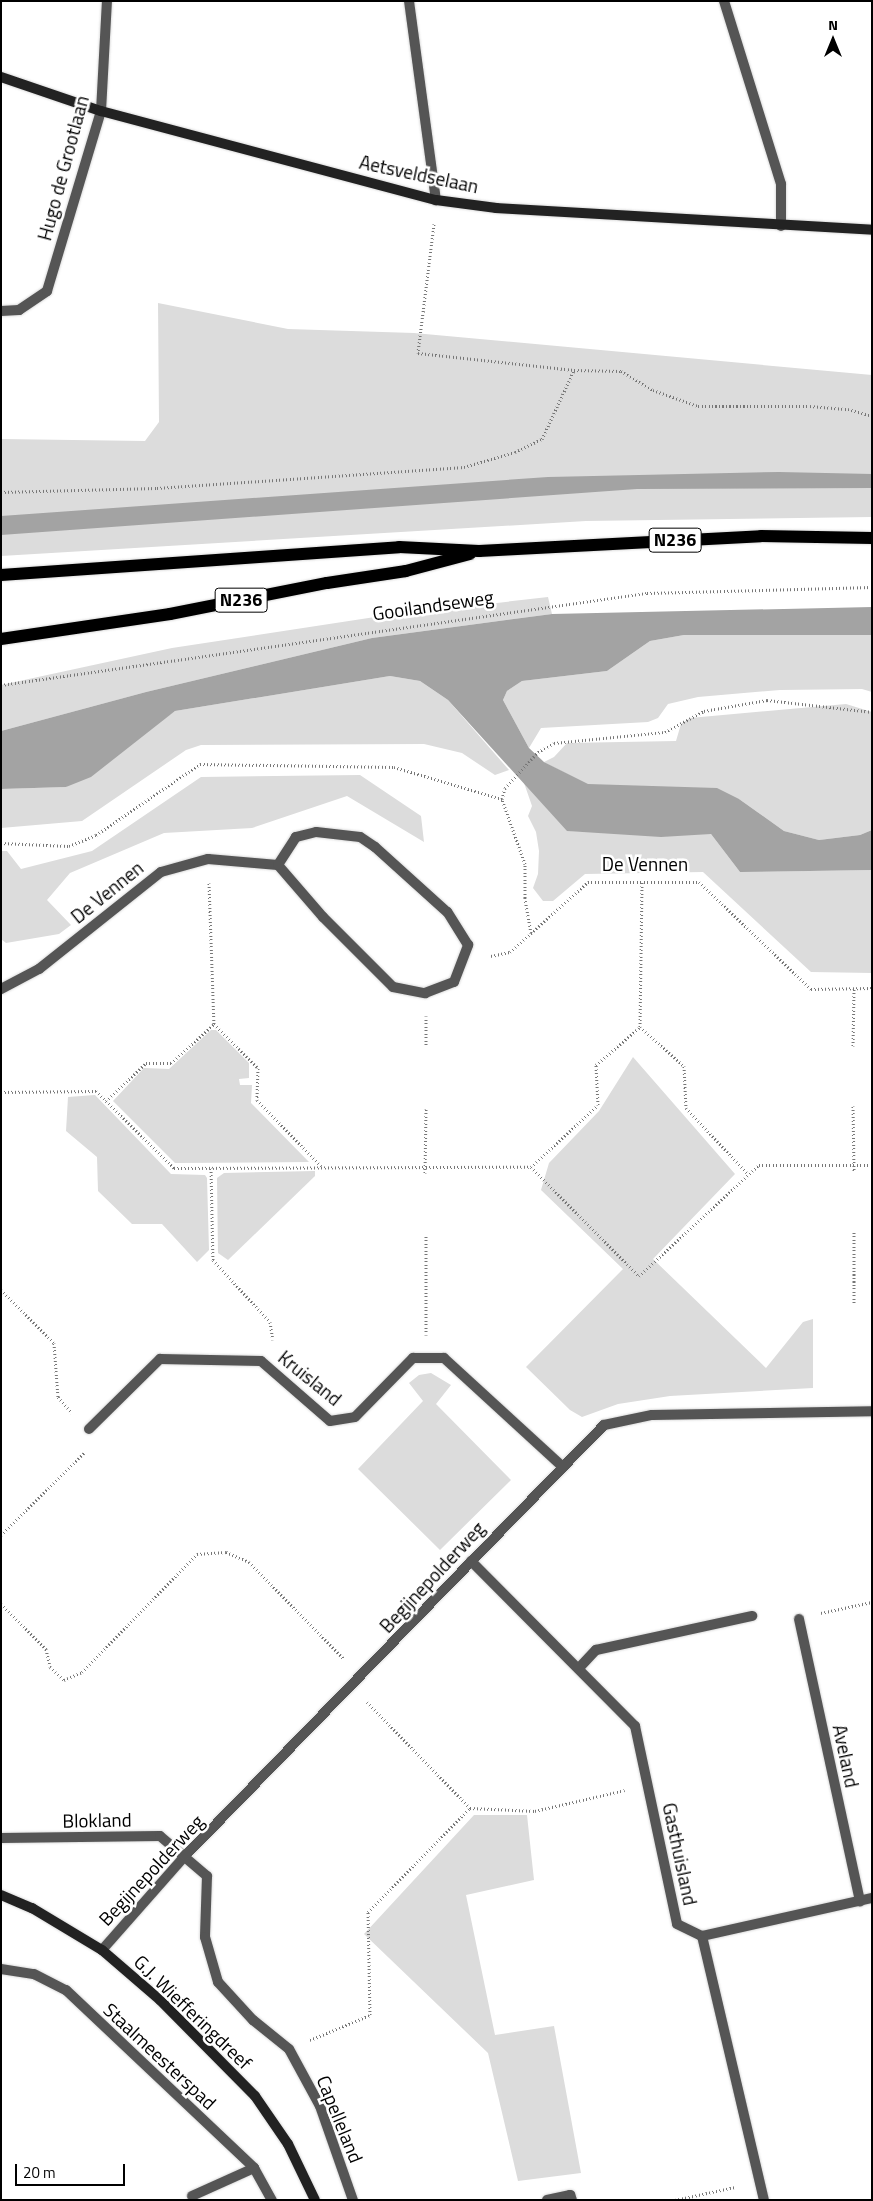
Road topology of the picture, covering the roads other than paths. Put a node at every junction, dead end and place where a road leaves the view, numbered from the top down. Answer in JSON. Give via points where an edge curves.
{"nodes":[{"id":1,"x":107,"y":1,"type":"edge"},
{"id":2,"x":409,"y":1,"type":"edge"},
{"id":3,"x":724,"y":1,"type":"edge"},
{"id":4,"x":1,"y":77,"type":"edge"},
{"id":5,"x":100,"y":111,"type":"junction"},
{"id":6,"x":436,"y":200,"type":"junction"},
{"id":7,"x":781,"y":226,"type":"junction"},
{"id":8,"x":872,"y":230,"type":"edge"},
{"id":9,"x":1,"y":310,"type":"edge"},
{"id":10,"x":872,"y":538,"type":"edge"},
{"id":11,"x":479,"y":551,"type":"junction"},
{"id":12,"x":1,"y":575,"type":"edge"},
{"id":13,"x":1,"y":639,"type":"edge"},
{"id":14,"x":278,"y":865,"type":"junction"},
{"id":15,"x":1,"y":988,"type":"edge"},
{"id":16,"x":872,"y":1411,"type":"edge"},
{"id":17,"x":89,"y":1429,"type":"road end"},
{"id":18,"x":562,"y":1466,"type":"junction"},
{"id":19,"x":471,"y":1562,"type":"junction"},
{"id":20,"x":752,"y":1616,"type":"dead end"},
{"id":21,"x":799,"y":1619,"type":"dead end"},
{"id":22,"x":579,"y":1668,"type":"junction"},
{"id":23,"x":1,"y":1838,"type":"edge"},
{"id":24,"x":185,"y":1856,"type":"junction"},
{"id":25,"x":1,"y":1895,"type":"edge"},
{"id":26,"x":872,"y":1898,"type":"edge"},
{"id":27,"x":860,"y":1901,"type":"junction"},
{"id":28,"x":702,"y":1936,"type":"junction"},
{"id":29,"x":102,"y":1950,"type":"junction"},
{"id":30,"x":1,"y":1969,"type":"edge"},
{"id":31,"x":254,"y":2168,"type":"junction"},
{"id":32,"x":192,"y":2196,"type":"dead end"},
{"id":33,"x":272,"y":2200,"type":"edge"},
{"id":34,"x":315,"y":2200,"type":"edge"},
{"id":35,"x":353,"y":2200,"type":"edge"},
{"id":36,"x":547,"y":2200,"type":"edge"},
{"id":37,"x":572,"y":2200,"type":"edge"},
{"id":38,"x":764,"y":2200,"type":"edge"}],
"edges":[{"from":1,"to":5,"type":"street","name":"Hugo de Grootlaan"},
{"from":2,"to":6,"type":"street"},
{"from":3,"to":7,"type":"street","via":[[781,184]]},
{"from":4,"to":5,"type":"street","name":"Aetsveldselaan"},
{"from":5,"to":6,"type":"street","name":"Aetsveldselaan"},
{"from":5,"to":9,"type":"street","name":"Hugo de Grootlaan","via":[[48,291],[19,310]]},
{"from":6,"to":7,"type":"street","name":"Aetsveldselaan","via":[[496,208]]},
{"from":7,"to":8,"type":"street","name":"Aetsveldselaan"},
{"from":10,"to":11,"type":"main road","name":"Gooilandseweg","number":"N236","via":[[761,536]]},
{"from":11,"to":12,"type":"main road","name":"Gooilandseweg","number":"N236","via":[[399,547]]},
{"from":11,"to":13,"type":"main road","name":"Gooilandseweg","number":"N236","via":[[406,571],[170,614]]},
{"from":14,"to":14,"type":"street","via":[[393,987],[426,993],[454,982],[464,963],[468,945],[447,912],[360,837],[316,832],[296,837]]},
{"from":14,"to":15,"type":"street","name":"De Vennen","via":[[208,860],[161,872],[39,969]]},
{"from":16,"to":18,"type":"street","name":"Begijnepolderweg","via":[[652,1415],[604,1425]]},
{"from":17,"to":18,"type":"street","name":"Kruisland","via":[[160,1359],[261,1361],[330,1421],[355,1416],[413,1358],[444,1358]]},
{"from":18,"to":19,"type":"street","name":"Begijnepolderweg"},
{"from":19,"to":22,"type":"street","name":"Gasthuisland"},
{"from":19,"to":24,"type":"street","name":"Begijnepolderweg","via":[[362,1678]]},
{"from":20,"to":22,"type":"street","via":[[596,1650]]},
{"from":21,"to":27,"type":"street","name":"Aveland"},
{"from":22,"to":28,"type":"street","name":"Gasthuisland","via":[[635,1726],[677,1924]]},
{"from":23,"to":24,"type":"street","name":"Blokland","via":[[160,1836]]},
{"from":24,"to":29,"type":"street","name":"Begijnepolderweg"},
{"from":24,"to":35,"type":"street","name":"Capelleland","via":[[207,1876],[205,1937],[218,1982],[253,2020],[289,2049],[320,2106]]},
{"from":25,"to":29,"type":"street","name":"G.J. Wiefferingdreef","via":[[32,1908]]},
{"from":26,"to":27,"type":"street"},
{"from":27,"to":28,"type":"street"},
{"from":28,"to":38,"type":"street"},
{"from":29,"to":34,"type":"street","name":"G.J. Wiefferingdreef","via":[[160,2000],[254,2096],[288,2144]]},
{"from":30,"to":31,"type":"street","name":"Staalmeesterspad","via":[[34,1974],[66,1990]]},
{"from":31,"to":32,"type":"street"},
{"from":31,"to":33,"type":"street","name":"Staalmeesterspad"},
{"from":36,"to":37,"type":"street","via":[[570,2195]]}]}
